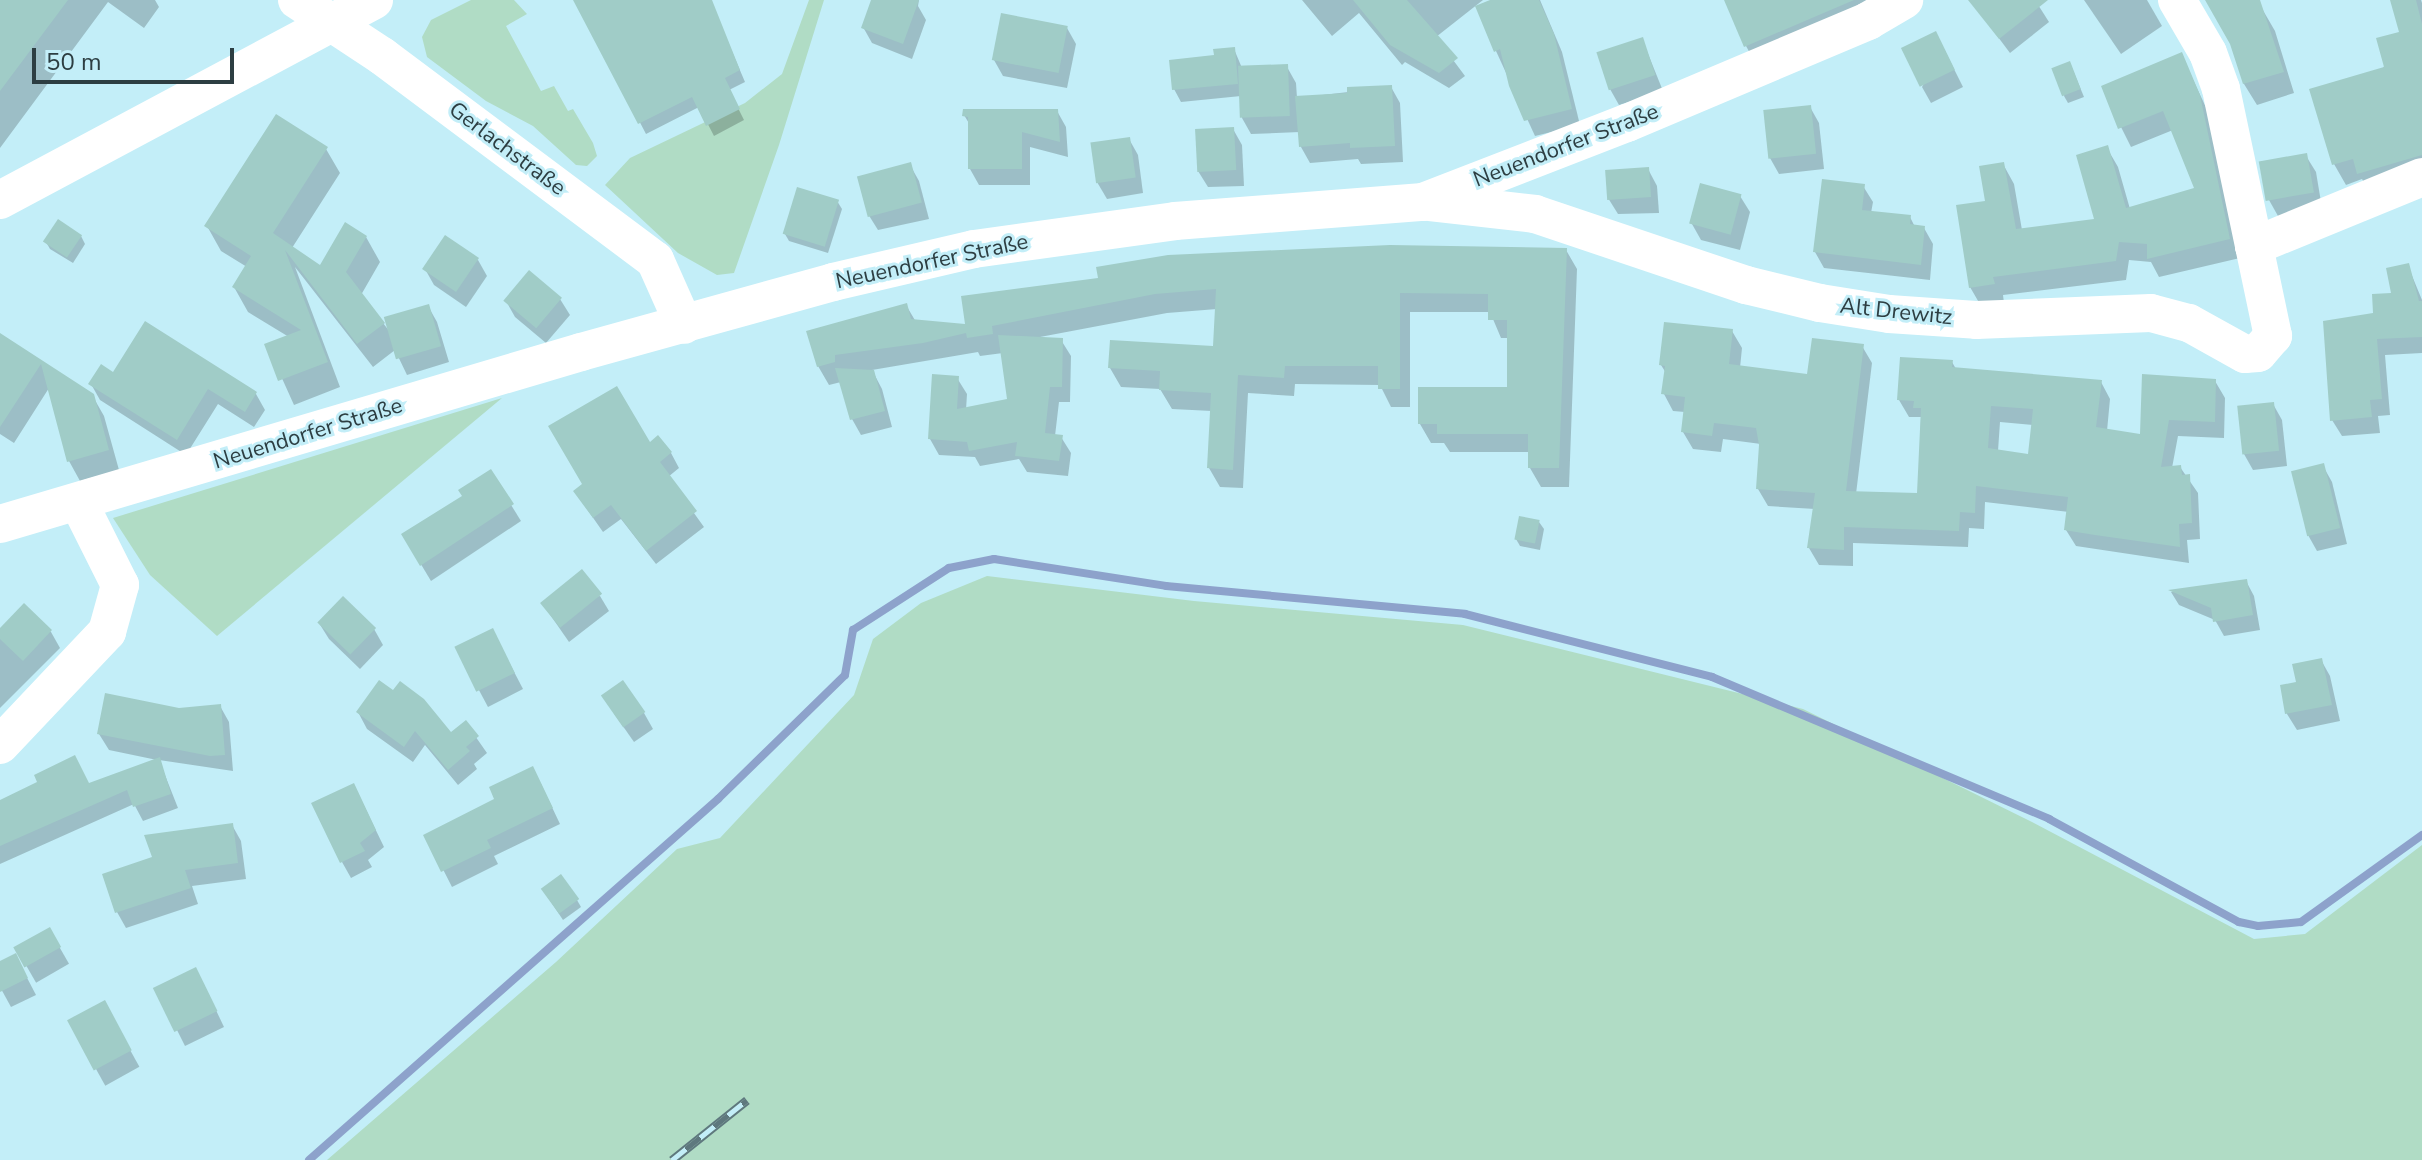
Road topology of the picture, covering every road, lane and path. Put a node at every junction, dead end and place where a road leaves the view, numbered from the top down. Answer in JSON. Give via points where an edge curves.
{"nodes":[{"id":1,"x":297,"y":0,"type":"edge"},
{"id":2,"x":374,"y":0,"type":"edge"},
{"id":3,"x":1904,"y":0,"type":"edge"},
{"id":4,"x":2177,"y":0,"type":"edge"},
{"id":5,"x":329,"y":23,"type":"junction"},
{"id":6,"x":2422,"y":177,"type":"edge"},
{"id":7,"x":0,"y":200,"type":"edge"},
{"id":8,"x":1423,"y":202,"type":"junction"},
{"id":9,"x":2254,"y":246,"type":"junction"},
{"id":10,"x":684,"y":325,"type":"junction"},
{"id":11,"x":79,"y":503,"type":"junction"},
{"id":12,"x":0,"y":524,"type":"edge"},
{"id":13,"x":0,"y":745,"type":"edge"}],
"edges":[{"from":1,"to":5,"type":"street","name":"Gerlachstraße"},
{"from":2,"to":5,"type":"street"},
{"from":3,"to":8,"type":"street","name":"Neuendorfer Straße","via":[[1868,21],[1627,123]]},
{"from":4,"to":9,"type":"street","name":"Alt Drewitz","via":[[2208,53],[2221,89]]},
{"from":5,"to":7,"type":"street"},
{"from":5,"to":10,"type":"street","name":"Gerlachstraße","via":[[382,56],[655,260]]},
{"from":6,"to":9,"type":"street"},
{"from":8,"to":9,"type":"street","name":"Alt Drewitz","via":[[1535,214],[1746,285],[1820,303],[1976,320],[2151,313],[2189,323],[2245,354],[2258,353],[2273,336]]},
{"from":8,"to":10,"type":"street","name":"Neuendorfer Straße","via":[[1175,221],[974,249]]},
{"from":10,"to":11,"type":"street","name":"Neuendorfer Straße"},
{"from":11,"to":12,"type":"street","name":"Neuendorfer Straße"},
{"from":11,"to":13,"type":"street","via":[[120,585],[107,632]]}]}
